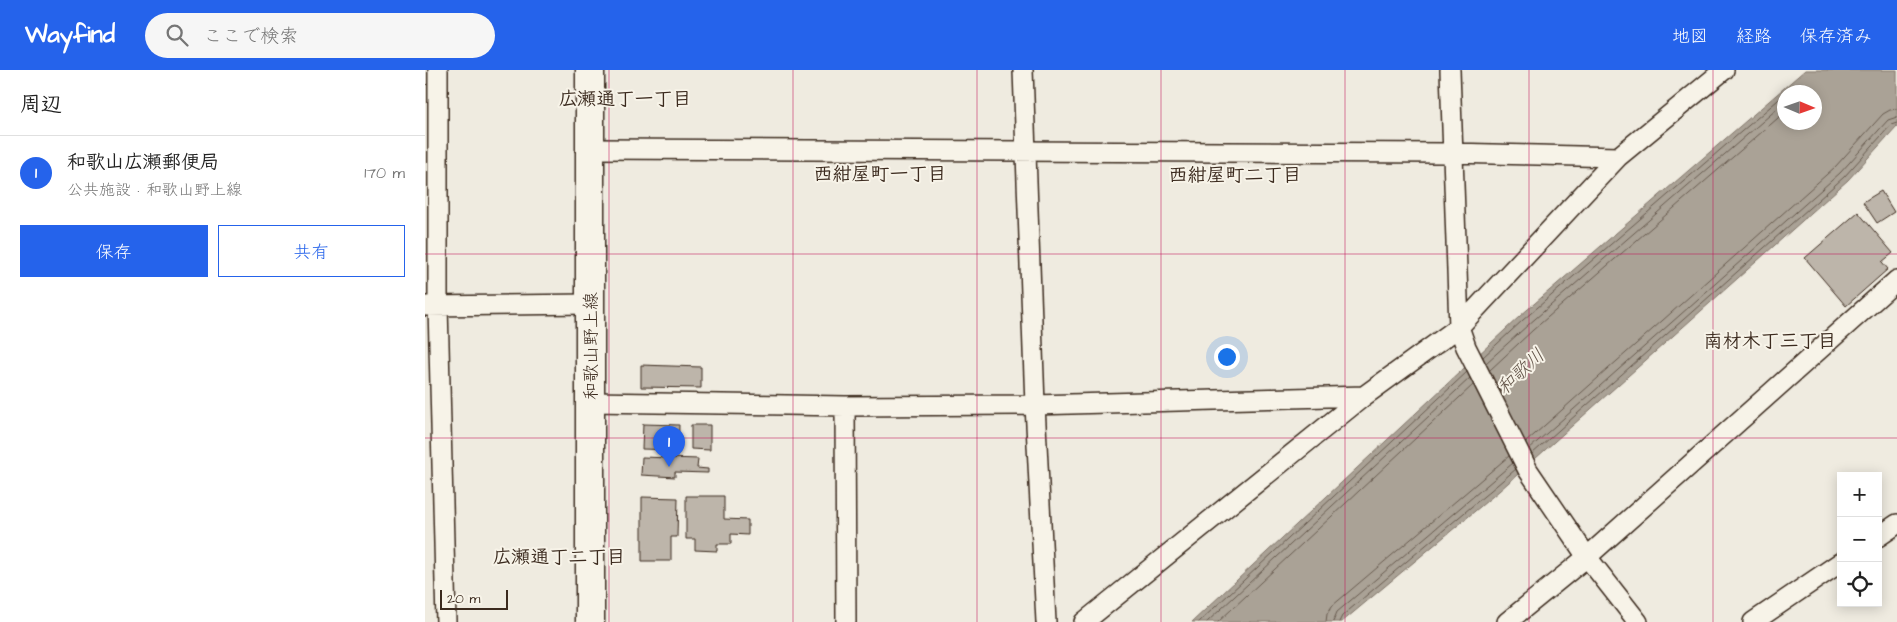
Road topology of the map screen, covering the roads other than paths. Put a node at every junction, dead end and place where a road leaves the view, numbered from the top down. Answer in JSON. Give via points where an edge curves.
{"nodes":[{"id":1,"x":438,"y":70,"type":"edge"},
{"id":2,"x":590,"y":70,"type":"edge"},
{"id":3,"x":1023,"y":70,"type":"edge"},
{"id":4,"x":1451,"y":70,"type":"edge"},
{"id":5,"x":1724,"y":70,"type":"edge"},
{"id":6,"x":590,"y":149,"type":"junction"},
{"id":7,"x":1025,"y":152,"type":"junction"},
{"id":8,"x":1452,"y":153,"type":"junction"},
{"id":9,"x":1618,"y":158,"type":"junction"},
{"id":10,"x":1897,"y":280,"type":"edge"},
{"id":11,"x":590,"y":304,"type":"junction"},
{"id":12,"x":431,"y":306,"type":"edge"},
{"id":13,"x":1459,"y":327,"type":"junction"},
{"id":14,"x":1364,"y":396,"type":"junction"},
{"id":15,"x":591,"y":402,"type":"junction"},
{"id":16,"x":1035,"y":405,"type":"junction"},
{"id":17,"x":845,"y":406,"type":"junction"},
{"id":18,"x":1897,"y":524,"type":"edge"},
{"id":19,"x":1882,"y":533,"type":"edge"},
{"id":20,"x":1587,"y":557,"type":"junction"},
{"id":21,"x":1837,"y":565,"type":"edge"},
{"id":22,"x":446,"y":622,"type":"edge"},
{"id":23,"x":590,"y":622,"type":"edge"},
{"id":24,"x":846,"y":622,"type":"edge"},
{"id":25,"x":1046,"y":622,"type":"edge"},
{"id":26,"x":1084,"y":622,"type":"edge"},
{"id":27,"x":1507,"y":622,"type":"edge"},
{"id":28,"x":1638,"y":622,"type":"edge"},
{"id":29,"x":1753,"y":622,"type":"edge"}],
"edges":[{"from":1,"to":12,"type":"street"},
{"from":2,"to":6,"type":"main road","name":"和歌山野上線"},
{"from":3,"to":7,"type":"street"},
{"from":4,"to":8,"type":"street"},
{"from":5,"to":9,"type":"street"},
{"from":6,"to":7,"type":"street"},
{"from":6,"to":11,"type":"main road","name":"和歌山野上線"},
{"from":7,"to":8,"type":"street"},
{"from":7,"to":16,"type":"street"},
{"from":8,"to":9,"type":"street"},
{"from":8,"to":13,"type":"street"},
{"from":9,"to":13,"type":"street"},
{"from":10,"to":20,"type":"street"},
{"from":11,"to":12,"type":"street"},
{"from":11,"to":15,"type":"main road","name":"和歌山野上線"},
{"from":12,"to":22,"type":"street"},
{"from":13,"to":14,"type":"street"},
{"from":13,"to":20,"type":"street","via":[[1528,470]]},
{"from":14,"to":16,"type":"street"},
{"from":14,"to":26,"type":"street"},
{"from":15,"to":17,"type":"street"},
{"from":15,"to":23,"type":"main road","name":"和歌山野上線"},
{"from":16,"to":17,"type":"street"},
{"from":16,"to":25,"type":"street"},
{"from":17,"to":24,"type":"street"},
{"from":18,"to":19,"type":"street"},
{"from":20,"to":27,"type":"street"},
{"from":20,"to":28,"type":"street"},
{"from":21,"to":29,"type":"street"}]}
